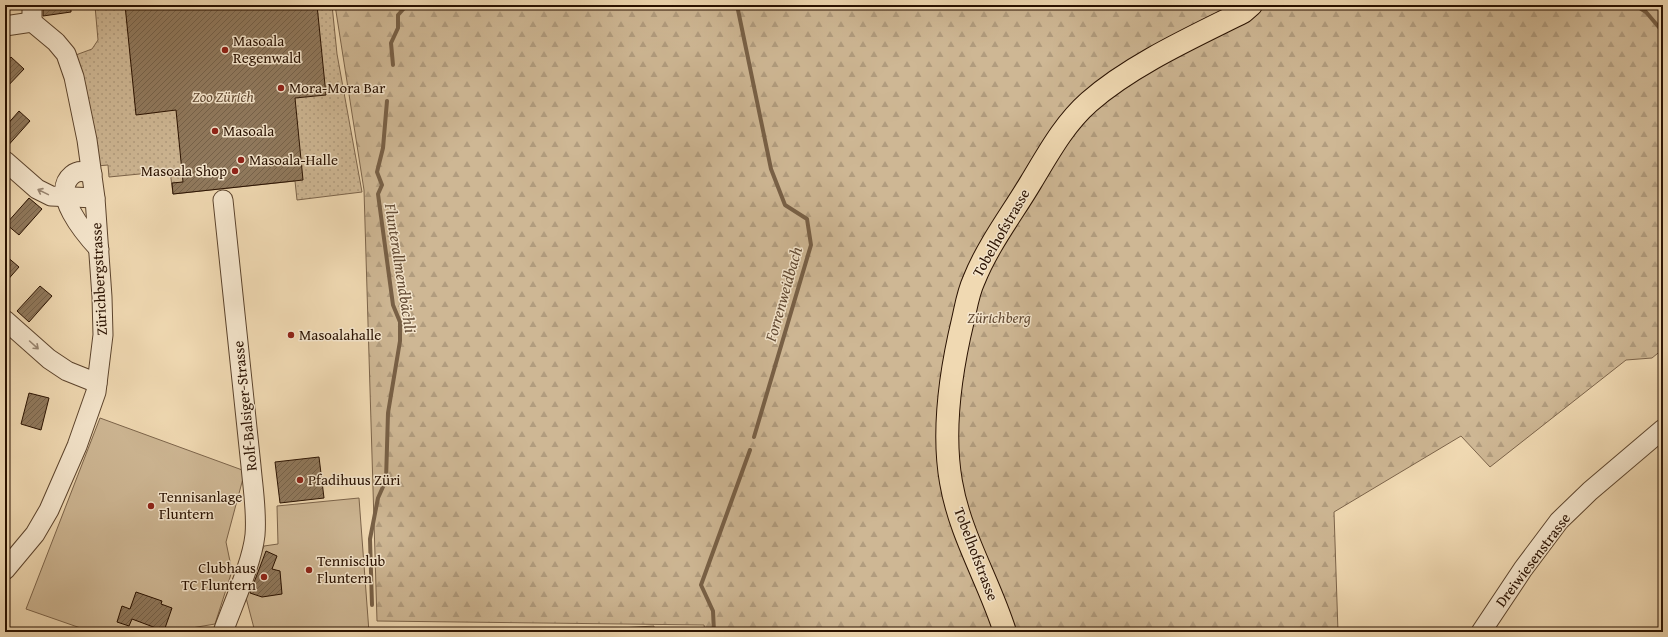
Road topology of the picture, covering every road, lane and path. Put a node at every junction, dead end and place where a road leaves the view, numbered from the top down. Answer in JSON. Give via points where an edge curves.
{"nodes":[{"id":1,"x":1251,"y":5,"type":"edge"},
{"id":2,"x":32,"y":12,"type":"edge"},
{"id":3,"x":5,"y":13,"type":"edge"},
{"id":4,"x":5,"y":26,"type":"edge"},
{"id":5,"x":5,"y":161,"type":"edge"},
{"id":6,"x":92,"y":174,"type":"junction"},
{"id":7,"x":65,"y":197,"type":"junction"},
{"id":8,"x":95,"y":198,"type":"junction"},
{"id":9,"x":224,"y":200,"type":"dead end"},
{"id":10,"x":99,"y":249,"type":"junction"},
{"id":11,"x":5,"y":320,"type":"edge"},
{"id":12,"x":97,"y":383,"type":"junction"},
{"id":13,"x":1663,"y":430,"type":"edge"},
{"id":14,"x":5,"y":570,"type":"edge"},
{"id":15,"x":223,"y":632,"type":"edge"},
{"id":16,"x":1005,"y":632,"type":"edge"},
{"id":17,"x":1481,"y":632,"type":"edge"}],
"edges":[{"from":1,"to":16,"type":"main road","name":"Tobelhofstrasse","via":[[1243,12],[1139,66],[1107,87],[1076,115],[1028,186],[973,282],[959,336],[952,377],[948,423],[951,481],[960,518]]},
{"from":2,"to":3,"type":"street"},
{"from":2,"to":4,"type":"street"},
{"from":2,"to":6,"type":"street","name":"Zürichbergstrasse","via":[[66,54],[74,77]]},
{"from":7,"to":5,"type":"street","one_way":true,"via":[[51,196],[37,189]]},
{"from":6,"to":7,"type":"street","via":[[83,171],[67,179],[64,187]]},
{"from":6,"to":8,"type":"street","name":"Zürichbergstrasse"},
{"from":7,"to":8,"type":"street"},
{"from":7,"to":10,"type":"street","via":[[70,210]]},
{"from":8,"to":10,"type":"street","name":"Zürichbergstrasse"},
{"from":9,"to":15,"type":"street","name":"Rolf-Balsiger-Strasse","via":[[252,466],[255,535],[248,563]]},
{"from":10,"to":12,"type":"street","name":"Zürichbergstrasse","via":[[103,335]]},
{"from":11,"to":12,"type":"street","one_way":true,"via":[[49,359],[67,371]]},
{"from":12,"to":14,"type":"street","name":"Zürichbergstrasse","via":[[77,446],[49,510],[35,534]]},
{"from":13,"to":17,"type":"street","name":"Dreiwiesenstrasse","via":[[1590,491],[1559,522],[1523,568]]}]}
